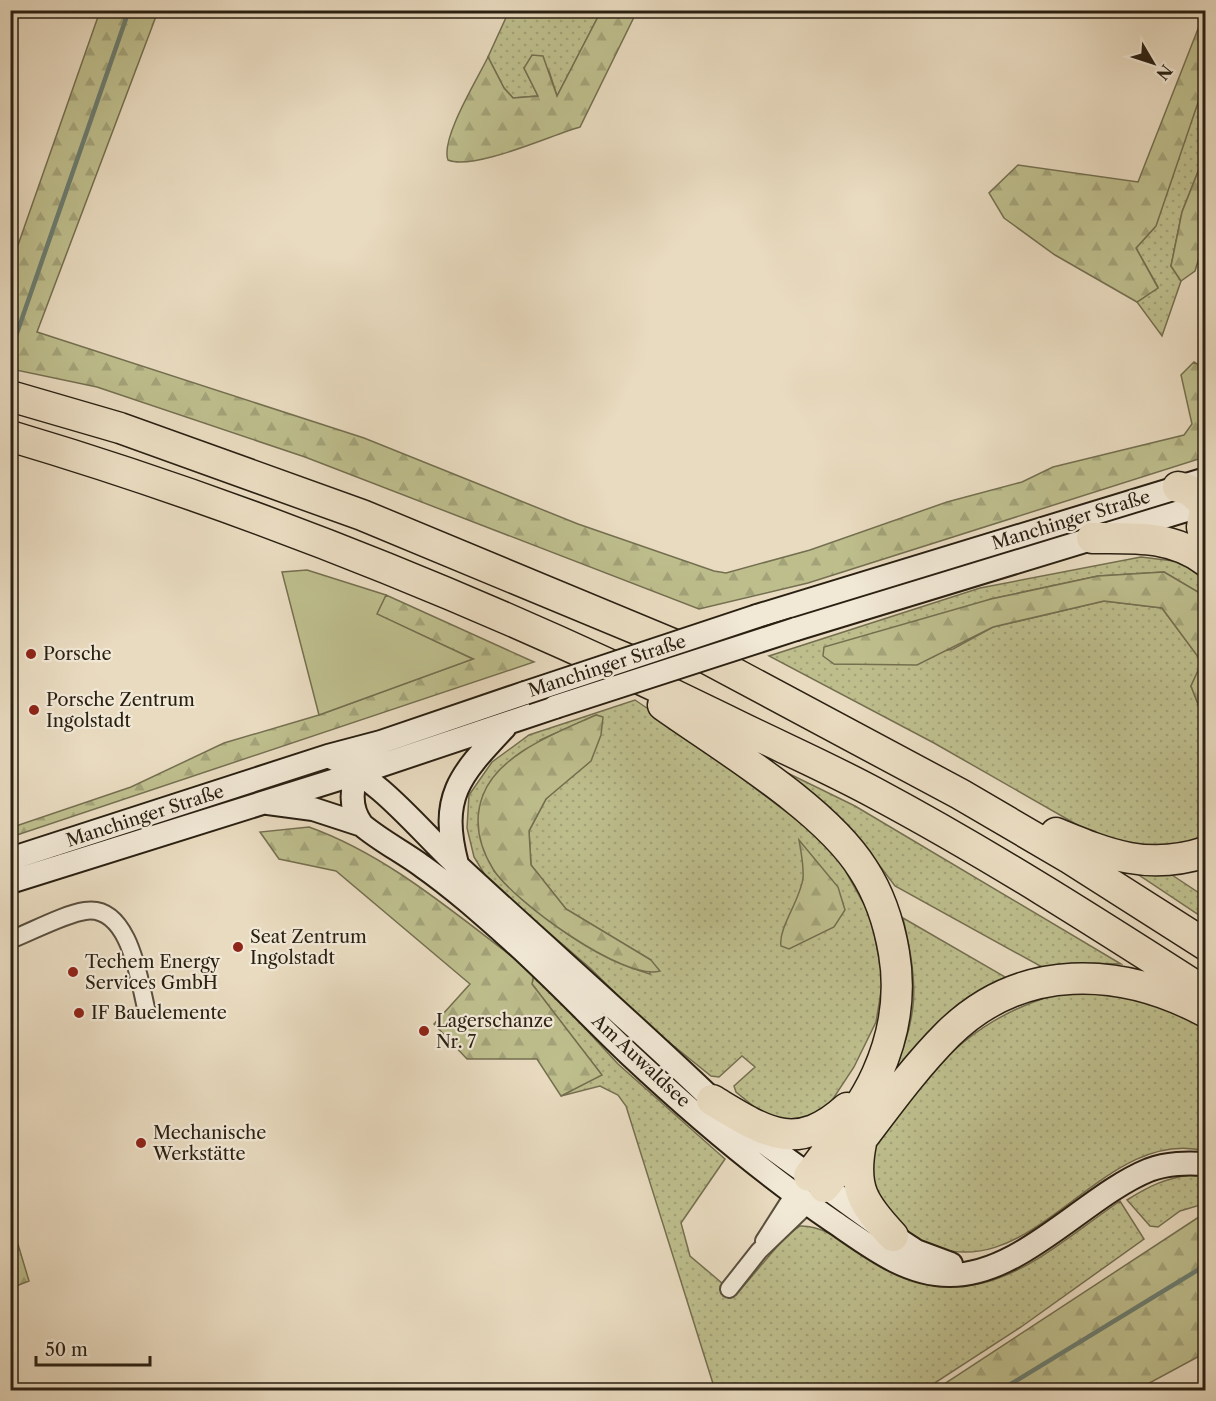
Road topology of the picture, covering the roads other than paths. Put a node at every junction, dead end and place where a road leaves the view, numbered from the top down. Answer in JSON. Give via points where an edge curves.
{"nodes":[{"id":1,"x":10,"y":396,"type":"edge"},
{"id":2,"x":10,"y":436,"type":"edge"},
{"id":3,"x":1192,"y":482,"type":"edge"},
{"id":4,"x":1205,"y":504,"type":"edge"},
{"id":5,"x":1092,"y":538,"type":"junction"},
{"id":6,"x":1206,"y":544,"type":"edge"},
{"id":7,"x":1206,"y":561,"type":"edge"},
{"id":8,"x":584,"y":651,"type":"junction"},
{"id":9,"x":508,"y":724,"type":"junction"},
{"id":10,"x":381,"y":742,"type":"junction"},
{"id":11,"x":328,"y":756,"type":"junction"},
{"id":12,"x":358,"y":773,"type":"junction"},
{"id":13,"x":960,"y":794,"type":"junction"},
{"id":14,"x":264,"y":802,"type":"junction"},
{"id":15,"x":362,"y":825,"type":"junction"},
{"id":16,"x":1206,"y":852,"type":"edge"},
{"id":17,"x":10,"y":859,"type":"edge"},
{"id":18,"x":457,"y":866,"type":"junction"},
{"id":19,"x":10,"y":882,"type":"edge"},
{"id":20,"x":10,"y":940,"type":"edge"},
{"id":21,"x":1206,"y":945,"type":"edge"},
{"id":22,"x":1206,"y":993,"type":"edge"},
{"id":23,"x":146,"y":1008,"type":"dead end"},
{"id":24,"x":1206,"y":1012,"type":"edge"},
{"id":25,"x":876,"y":1077,"type":"junction"},
{"id":26,"x":712,"y":1100,"type":"junction"},
{"id":27,"x":861,"y":1143,"type":"junction"},
{"id":28,"x":1206,"y":1164,"type":"edge"},
{"id":29,"x":809,"y":1190,"type":"junction"},
{"id":30,"x":893,"y":1236,"type":"junction"},
{"id":31,"x":990,"y":1266,"type":"junction"},
{"id":32,"x":729,"y":1289,"type":"dead end"}],
"edges":[{"from":1,"to":13,"type":"highway","via":[[120,428],[275,482],[611,617],[704,657]]},
{"from":2,"to":8,"type":"highway","via":[[200,496],[352,553]]},
{"from":3,"to":4,"type":"highway","via":[[1189,490]]},
{"from":3,"to":10,"type":"main road","name":"Manchinger Straße","bridge":true,"via":[[757,616]]},
{"from":4,"to":5,"type":"main road","name":"Manchinger Straße"},
{"from":4,"to":6,"type":"highway","via":[[1202,527]]},
{"from":5,"to":7,"type":"highway","via":[[1148,537],[1174,543]]},
{"from":5,"to":9,"type":"main road","name":"Manchinger Straße","bridge":true,"via":[[796,629]]},
{"from":8,"to":22,"type":"highway","via":[[875,793],[1022,876]]},
{"from":8,"to":25,"type":"highway","via":[[795,799],[825,825],[862,867],[885,911],[896,963],[894,1023]]},
{"from":9,"to":12,"type":"main road","name":"Manchinger Straße"},
{"from":9,"to":18,"type":"main road","via":[[473,761],[457,786],[450,835]]},
{"from":10,"to":11,"type":"main road","name":"Manchinger Straße"},
{"from":10,"to":12,"type":"main road"},
{"from":11,"to":12,"type":"main road","name":"Am Auwaldsee"},
{"from":11,"to":17,"type":"main road","name":"Manchinger Straße"},
{"from":12,"to":14,"type":"main road","name":"Manchinger Straße"},
{"from":12,"to":15,"type":"main road","via":[[352,796],[356,817]]},
{"from":12,"to":18,"type":"main road","name":"Am Auwaldsee","via":[[383,792]]},
{"from":13,"to":16,"type":"highway","via":[[1120,858],[1164,861]]},
{"from":13,"to":21,"type":"highway"},
{"from":14,"to":15,"type":"main road","name":"Am Auwaldsee","via":[[313,809]]},
{"from":14,"to":19,"type":"main road","name":"Manchinger Straße"},
{"from":15,"to":29,"type":"main road","name":"Am Auwaldsee","via":[[459,894],[662,1083]]},
{"from":18,"to":26,"type":"main road","name":"Am Auwaldsee"},
{"from":20,"to":23,"type":"street","via":[[86,911],[101,913],[115,920],[124,934]]},
{"from":24,"to":27,"type":"highway","via":[[1149,987],[1099,978],[1071,978],[1019,989],[969,1016],[949,1033]]},
{"from":25,"to":26,"type":"highway","via":[[833,1121],[796,1135],[760,1127]]},
{"from":25,"to":29,"type":"highway"},
{"from":26,"to":29,"type":"main road","name":"Am Auwaldsee"},
{"from":27,"to":29,"type":"highway"},
{"from":27,"to":30,"type":"highway","via":[[857,1172],[861,1193],[865,1204]]},
{"from":28,"to":31,"type":"main road","name":"Am Auwaldsee","via":[[1167,1165],[1130,1179],[1030,1245]]},
{"from":29,"to":30,"type":"main road","name":"Am Auwaldsee"},
{"from":29,"to":31,"type":"main road","name":"Am Auwaldsee","via":[[870,1246],[910,1267],[951,1275]]},
{"from":29,"to":32,"type":"street"},
{"from":30,"to":31,"type":"main road","name":"Am Auwaldsee","via":[[938,1260],[960,1266]]}]}
